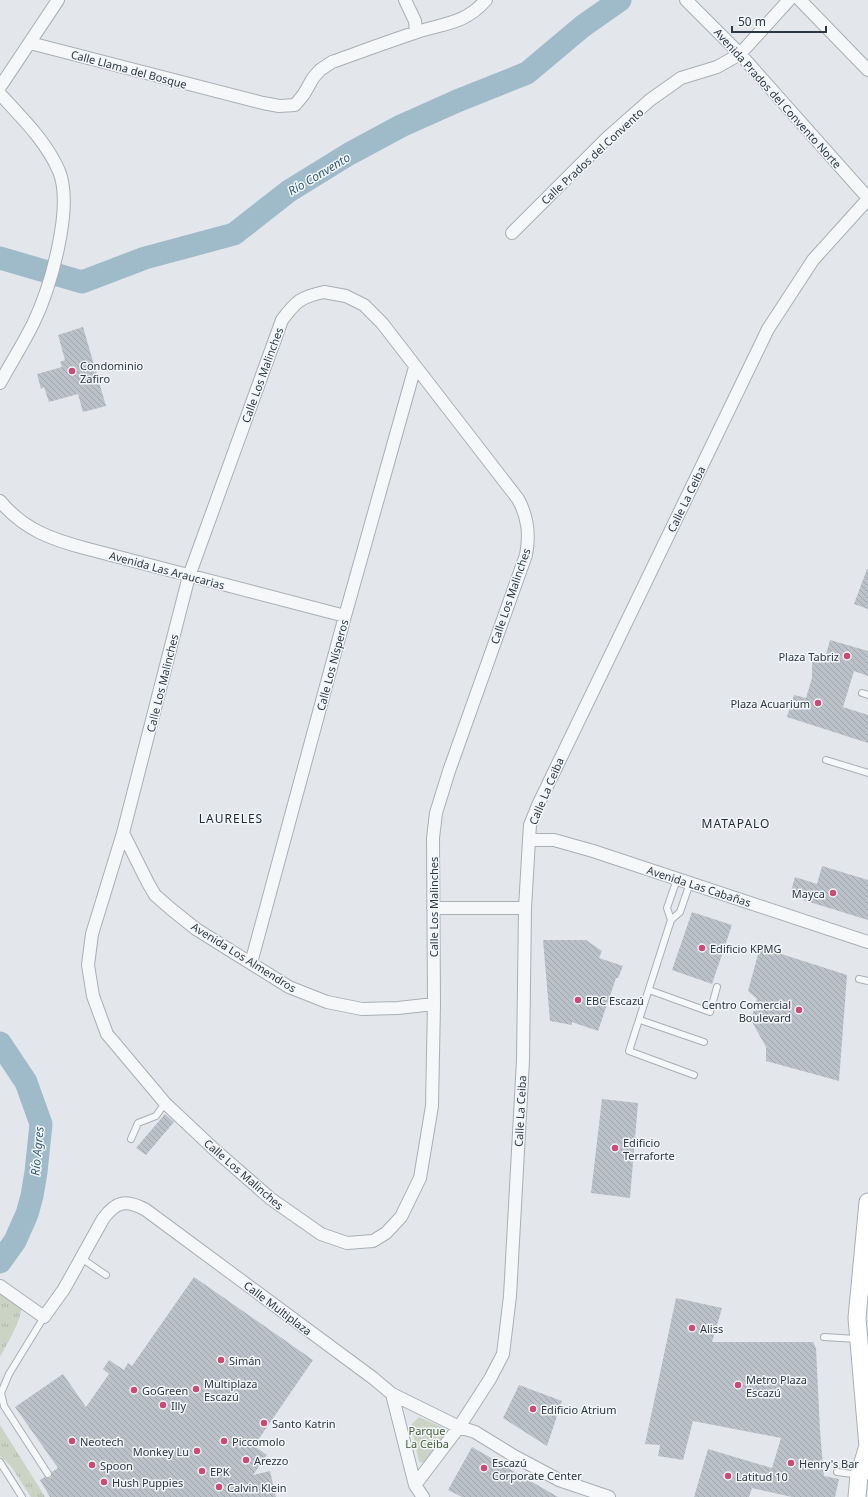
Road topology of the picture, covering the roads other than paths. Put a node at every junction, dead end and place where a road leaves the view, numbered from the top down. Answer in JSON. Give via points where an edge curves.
{"nodes":[{"id":1,"x":58,"y":0,"type":"edge"},
{"id":2,"x":406,"y":0,"type":"edge"},
{"id":3,"x":486,"y":0,"type":"edge"},
{"id":4,"x":686,"y":0,"type":"edge"},
{"id":5,"x":789,"y":0,"type":"edge"},
{"id":6,"x":800,"y":0,"type":"edge"},
{"id":7,"x":416,"y":32,"type":"junction"},
{"id":8,"x":30,"y":43,"type":"junction"},
{"id":9,"x":740,"y":54,"type":"junction"},
{"id":10,"x":868,"y":70,"type":"edge"},
{"id":11,"x":0,"y":87,"type":"edge"},
{"id":12,"x":0,"y":94,"type":"edge"},
{"id":13,"x":868,"y":198,"type":"edge"},
{"id":14,"x":512,"y":233,"type":"dead end"},
{"id":15,"x":415,"y":367,"type":"junction"},
{"id":16,"x":0,"y":383,"type":"edge"},
{"id":17,"x":0,"y":500,"type":"edge"},
{"id":18,"x":190,"y":576,"type":"junction"},
{"id":19,"x":346,"y":616,"type":"junction"},
{"id":20,"x":826,"y":760,"type":"dead end"},
{"id":21,"x":868,"y":772,"type":"edge"},
{"id":22,"x":123,"y":833,"type":"junction"},
{"id":23,"x":529,"y":840,"type":"junction"},
{"id":24,"x":677,"y":879,"type":"junction"},
{"id":25,"x":690,"y":883,"type":"junction"},
{"id":26,"x":433,"y":908,"type":"junction"},
{"id":27,"x":525,"y":908,"type":"junction"},
{"id":28,"x":671,"y":920,"type":"junction"},
{"id":29,"x":868,"y":942,"type":"edge"},
{"id":30,"x":251,"y":963,"type":"junction"},
{"id":31,"x":859,"y":979,"type":"dead end"},
{"id":32,"x":868,"y":981,"type":"edge"},
{"id":33,"x":717,"y":987,"type":"dead end"},
{"id":34,"x":649,"y":990,"type":"junction"},
{"id":35,"x":434,"y":1004,"type":"junction"},
{"id":36,"x":640,"y":1020,"type":"junction"},
{"id":37,"x":704,"y":1042,"type":"dead end"},
{"id":38,"x":694,"y":1075,"type":"dead end"},
{"id":39,"x":165,"y":1103,"type":"junction"},
{"id":40,"x":131,"y":1140,"type":"dead end"},
{"id":41,"x":868,"y":1202,"type":"edge"},
{"id":42,"x":81,"y":1258,"type":"junction"},
{"id":43,"x":106,"y":1275,"type":"dead end"},
{"id":44,"x":0,"y":1286,"type":"edge"},
{"id":45,"x":44,"y":1317,"type":"junction"},
{"id":46,"x":824,"y":1337,"type":"dead end"},
{"id":47,"x":858,"y":1339,"type":"junction"},
{"id":48,"x":392,"y":1394,"type":"junction"},
{"id":49,"x":459,"y":1427,"type":"junction"},
{"id":50,"x":868,"y":1446,"type":"edge"},
{"id":51,"x":0,"y":1462,"type":"edge"},
{"id":52,"x":837,"y":1472,"type":"dead end"},
{"id":53,"x":48,"y":1474,"type":"dead end"},
{"id":54,"x":864,"y":1475,"type":"edge"},
{"id":55,"x":415,"y":1485,"type":"junction"},
{"id":56,"x":22,"y":1497,"type":"edge"},
{"id":57,"x":423,"y":1497,"type":"edge"},
{"id":58,"x":609,"y":1497,"type":"edge"},
{"id":59,"x":857,"y":1497,"type":"edge"}],
"edges":[{"from":1,"to":8,"type":"street"},
{"from":2,"to":7,"type":"street","via":[[415,21]]},
{"from":3,"to":7,"type":"street","via":[[466,17]]},
{"from":4,"to":9,"type":"street","name":"Avenida Prados del Convento Norte"},
{"from":5,"to":9,"type":"street","name":"Calle Prados del Convento"},
{"from":6,"to":10,"type":"street"},
{"from":7,"to":8,"type":"street","name":"Calle Llama del Bosque","via":[[332,62],[320,70],[295,105],[279,106]]},
{"from":8,"to":11,"type":"street"},
{"from":9,"to":13,"type":"street","name":"Avenida Prados del Convento Norte"},
{"from":9,"to":14,"type":"street","name":"Calle Prados del Convento","via":[[717,67],[681,78],[650,100],[607,138]]},
{"from":12,"to":16,"type":"street","via":[[35,133],[59,172],[63,216],[57,254],[34,323]]},
{"from":13,"to":23,"type":"street","name":"Calle La Ceiba","via":[[812,260],[768,329],[539,803],[530,825]]},
{"from":15,"to":18,"type":"street","name":"Calle Los Malinches","via":[[382,323],[364,305],[346,296],[324,292],[308,295],[292,306],[282,320]]},
{"from":15,"to":19,"type":"street","name":"Calle Los Nísperos"},
{"from":15,"to":26,"type":"street","name":"Calle Los Malinches","via":[[518,499],[524,509],[529,532],[526,555],[436,813],[433,838]]},
{"from":17,"to":18,"type":"street","name":"Avenida Las Araucarias","via":[[15,517],[42,534],[82,548]]},
{"from":18,"to":19,"type":"street","name":"Avenida Las Araucarias"},
{"from":18,"to":22,"type":"street","name":"Calle Los Malinches"},
{"from":19,"to":30,"type":"street","name":"Calle Los Nísperos"},
{"from":20,"to":21,"type":"lane"},
{"from":22,"to":30,"type":"street","name":"Avenida Los Almendros","via":[[155,894],[196,929]]},
{"from":22,"to":39,"type":"street","name":"Calle Los Malinches","via":[[92,934],[88,965],[93,996],[107,1034]]},
{"from":23,"to":24,"type":"street","name":"Avenida Las Cabañas","via":[[554,840]]},
{"from":23,"to":27,"type":"street","name":"Calle La Ceiba"},
{"from":24,"to":25,"type":"street","name":"Avenida Las Cabañas"},
{"from":24,"to":28,"type":"lane","via":[[667,908]]},
{"from":25,"to":28,"type":"lane","via":[[680,912]]},
{"from":25,"to":29,"type":"street","name":"Avenida Las Cabañas"},
{"from":26,"to":27,"type":"street"},
{"from":26,"to":35,"type":"street","name":"Calle Los Malinches"},
{"from":27,"to":49,"type":"street","name":"Calle La Ceiba","via":[[523,1060],[510,1296],[504,1354]]},
{"from":28,"to":34,"type":"lane"},
{"from":30,"to":35,"type":"street","name":"Avenida Los Almendros","via":[[289,987],[327,1002],[362,1008]]},
{"from":31,"to":32,"type":"lane"},
{"from":33,"to":34,"type":"lane","via":[[710,1012]]},
{"from":34,"to":36,"type":"lane"},
{"from":35,"to":39,"type":"street","name":"Calle Los Malinches","via":[[432,1106],[420,1178],[401,1217],[386,1234],[373,1241],[347,1243],[321,1234],[271,1199],[216,1152]]},
{"from":36,"to":37,"type":"lane"},
{"from":36,"to":38,"type":"lane","via":[[629,1052]]},
{"from":39,"to":40,"type":"lane","via":[[156,1116],[138,1123]]},
{"from":41,"to":47,"type":"street","via":[[857,1318]]},
{"from":42,"to":43,"type":"lane"},
{"from":42,"to":45,"type":"street","name":"Calle Multiplaza","via":[[64,1289]]},
{"from":42,"to":48,"type":"street","name":"Calle Multiplaza","via":[[110,1209],[118,1204],[127,1203],[138,1206]]},
{"from":44,"to":45,"type":"street"},
{"from":45,"to":53,"type":"lane","via":[[9,1374],[1,1394],[4,1406]]},
{"from":46,"to":47,"type":"lane"},
{"from":47,"to":50,"type":"street"},
{"from":48,"to":49,"type":"street","name":"Calle Multiplaza"},
{"from":48,"to":55,"type":"street"},
{"from":49,"to":55,"type":"street","name":"Calle La Ceiba"},
{"from":49,"to":58,"type":"street","name":"Calle Multiplaza","via":[[475,1432],[558,1480]]},
{"from":50,"to":54,"type":"street"},
{"from":51,"to":56,"type":"lane"},
{"from":52,"to":54,"type":"lane"},
{"from":54,"to":59,"type":"street"},
{"from":55,"to":57,"type":"street"}]}
